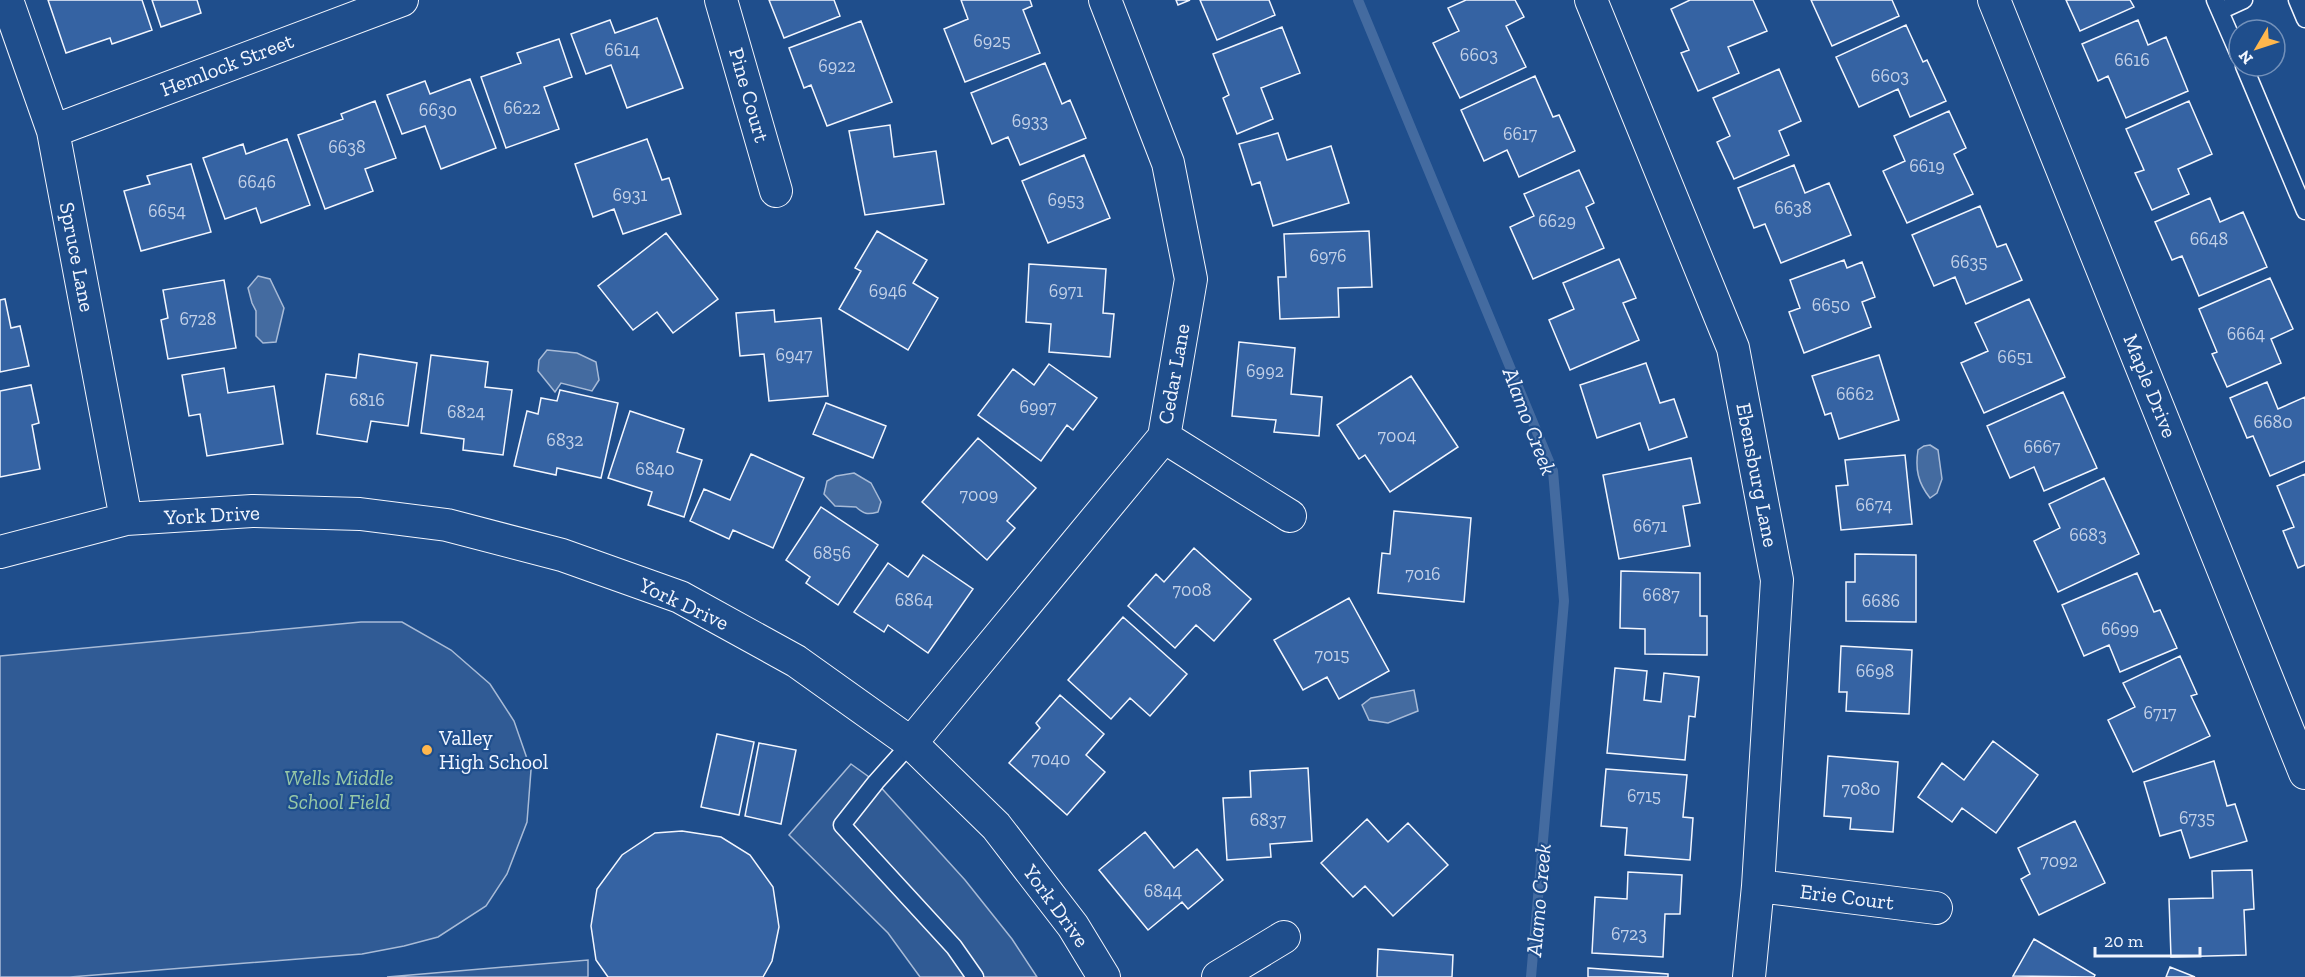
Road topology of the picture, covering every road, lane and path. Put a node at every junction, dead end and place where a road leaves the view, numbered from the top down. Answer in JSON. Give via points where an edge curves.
{"nodes":[{"id":1,"x":7,"y":0,"type":"edge"},
{"id":2,"x":402,"y":0,"type":"edge"},
{"id":3,"x":721,"y":0,"type":"edge"},
{"id":4,"x":1105,"y":0,"type":"edge"},
{"id":5,"x":1591,"y":0,"type":"edge"},
{"id":6,"x":1994,"y":0,"type":"edge"},
{"id":7,"x":2244,"y":0,"type":"edge"},
{"id":8,"x":2297,"y":0,"type":"edge"},
{"id":9,"x":2218,"y":5,"type":"edge"},
{"id":10,"x":343,"y":10,"type":"edge"},
{"id":11,"x":2305,"y":19,"type":"edge"},
{"id":12,"x":2227,"y":26,"type":"edge"},
{"id":13,"x":2249,"y":78,"type":"edge"},
{"id":14,"x":53,"y":131,"type":"junction"},
{"id":15,"x":776,"y":191,"type":"dead end"},
{"id":16,"x":2305,"y":211,"type":"edge"},
{"id":17,"x":1164,"y":437,"type":"junction"},
{"id":18,"x":1290,"y":516,"type":"dead end"},
{"id":19,"x":126,"y":519,"type":"junction"},
{"id":20,"x":0,"y":552,"type":"edge"},
{"id":21,"x":911,"y":743,"type":"junction"},
{"id":22,"x":2305,"y":773,"type":"edge"},
{"id":23,"x":1758,"y":886,"type":"junction"},
{"id":24,"x":1936,"y":908,"type":"dead end"},
{"id":25,"x":1284,"y":938,"type":"dead end"},
{"id":26,"x":975,"y":977,"type":"edge"},
{"id":27,"x":1104,"y":977,"type":"edge"},
{"id":28,"x":1218,"y":977,"type":"edge"},
{"id":29,"x":1749,"y":977,"type":"edge"}],
"edges":[{"from":1,"to":14,"type":"street","name":"Spruce Lane"},
{"from":2,"to":10,"type":"street","name":"Hemlock Street"},
{"from":3,"to":15,"type":"street","name":"Pine Court"},
{"from":4,"to":17,"type":"street","name":"Cedar Lane","via":[[1168,163],[1191,279]]},
{"from":5,"to":23,"type":"street","name":"Ebensburg Lane","via":[[1733,348],[1775,568]]},
{"from":6,"to":22,"type":"street","name":"Maple Drive"},
{"from":7,"to":9,"type":"lane"},
{"from":8,"to":11,"type":"lane"},
{"from":9,"to":12,"type":"lane"},
{"from":10,"to":14,"type":"street","name":"Hemlock Street"},
{"from":13,"to":16,"type":"lane"},
{"from":14,"to":19,"type":"street","name":"Spruce Lane"},
{"from":17,"to":18,"type":"street"},
{"from":17,"to":21,"type":"street","name":"Cedar Lane"},
{"from":19,"to":20,"type":"street","name":"York Drive"},
{"from":19,"to":21,"type":"street","name":"York Drive","via":[[252,511],[360,514],[447,525],[562,555],[680,597],[796,661]]},
{"from":21,"to":26,"type":"lane","via":[[842,825],[954,947]]},
{"from":21,"to":27,"type":"street","name":"York Drive","via":[[996,826],[1073,926]]},
{"from":23,"to":24,"type":"street","name":"Erie Court"},
{"from":23,"to":29,"type":"street","name":"Ebensburg Lane"},
{"from":25,"to":28,"type":"street"}]}
